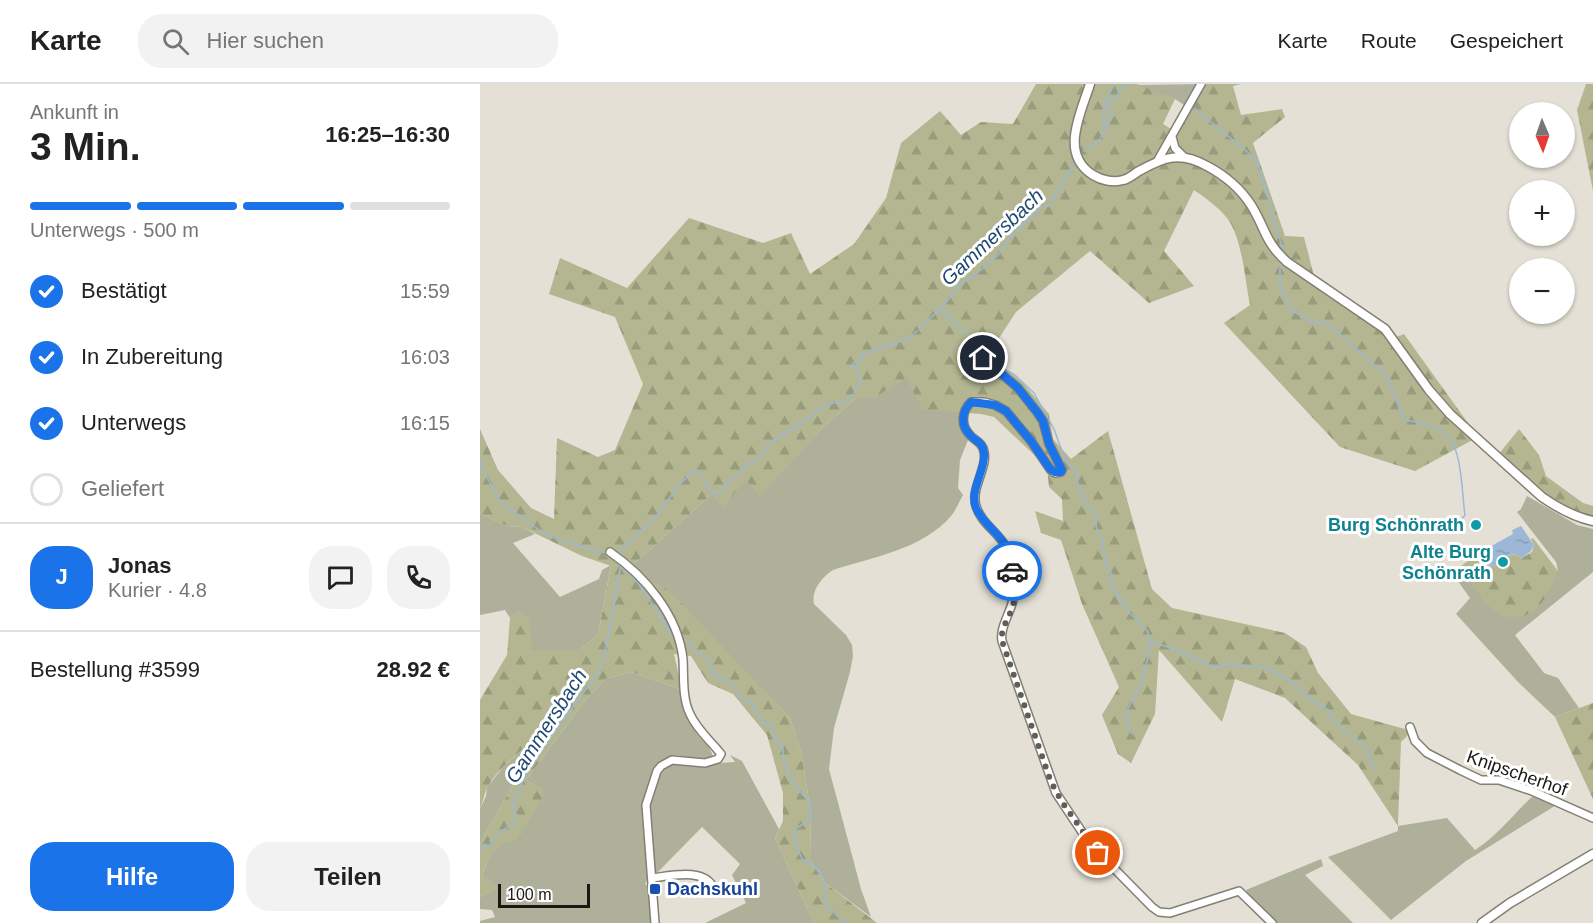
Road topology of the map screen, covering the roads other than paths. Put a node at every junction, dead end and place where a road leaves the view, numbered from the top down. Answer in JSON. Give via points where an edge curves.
{"nodes":[{"id":1,"x":1090,"y":84,"type":"edge"},
{"id":2,"x":1201,"y":84,"type":"edge"},
{"id":3,"x":1172,"y":134,"type":"junction"},
{"id":4,"x":1183,"y":156,"type":"junction"},
{"id":5,"x":1158,"y":160,"type":"junction"},
{"id":6,"x":983,"y":358,"type":"dead end"},
{"id":7,"x":1593,"y":521,"type":"edge"},
{"id":8,"x":610,"y":552,"type":"dead end"},
{"id":9,"x":1410,"y":728,"type":"dead end"},
{"id":10,"x":1593,"y":818,"type":"edge"},
{"id":11,"x":1593,"y":854,"type":"edge"},
{"id":12,"x":652,"y":878,"type":"junction"},
{"id":13,"x":714,"y":889,"type":"dead end"},
{"id":14,"x":655,"y":923,"type":"edge"},
{"id":15,"x":1272,"y":923,"type":"edge"},
{"id":16,"x":1482,"y":923,"type":"edge"}],
"edges":[{"from":1,"to":5,"type":"street","via":[[1073,144],[1076,157],[1088,171],[1105,180],[1124,180]]},
{"from":2,"to":3,"type":"street"},
{"from":3,"to":4,"type":"street","via":[[1175,148]]},
{"from":3,"to":5,"type":"street"},
{"from":4,"to":5,"type":"street"},
{"from":4,"to":7,"type":"street","via":[[1206,165],[1242,193],[1266,238],[1287,262],[1385,329],[1428,390],[1515,474],[1558,507]]},
{"from":6,"to":15,"type":"street","via":[[1018,388],[1037,412],[1062,470],[1050,469],[1006,411],[995,405],[971,402],[964,408],[963,420],[984,452],[975,504],[1010,554],[1015,595],[1002,641],[1051,782],[1098,853],[1152,908],[1170,913],[1239,891]]},
{"from":8,"to":12,"type":"street","via":[[626,563],[667,612],[679,635],[689,711],[699,730],[721,754],[705,763],[672,760],[657,771],[646,805]]},
{"from":9,"to":10,"type":"street","name":"Knipscherhof","via":[[1415,741],[1427,753],[1460,770],[1481,780],[1499,780],[1532,791]]},
{"from":11,"to":16,"type":"street"},
{"from":12,"to":13,"type":"street","via":[[690,873],[707,880]]},
{"from":12,"to":14,"type":"street"}]}
